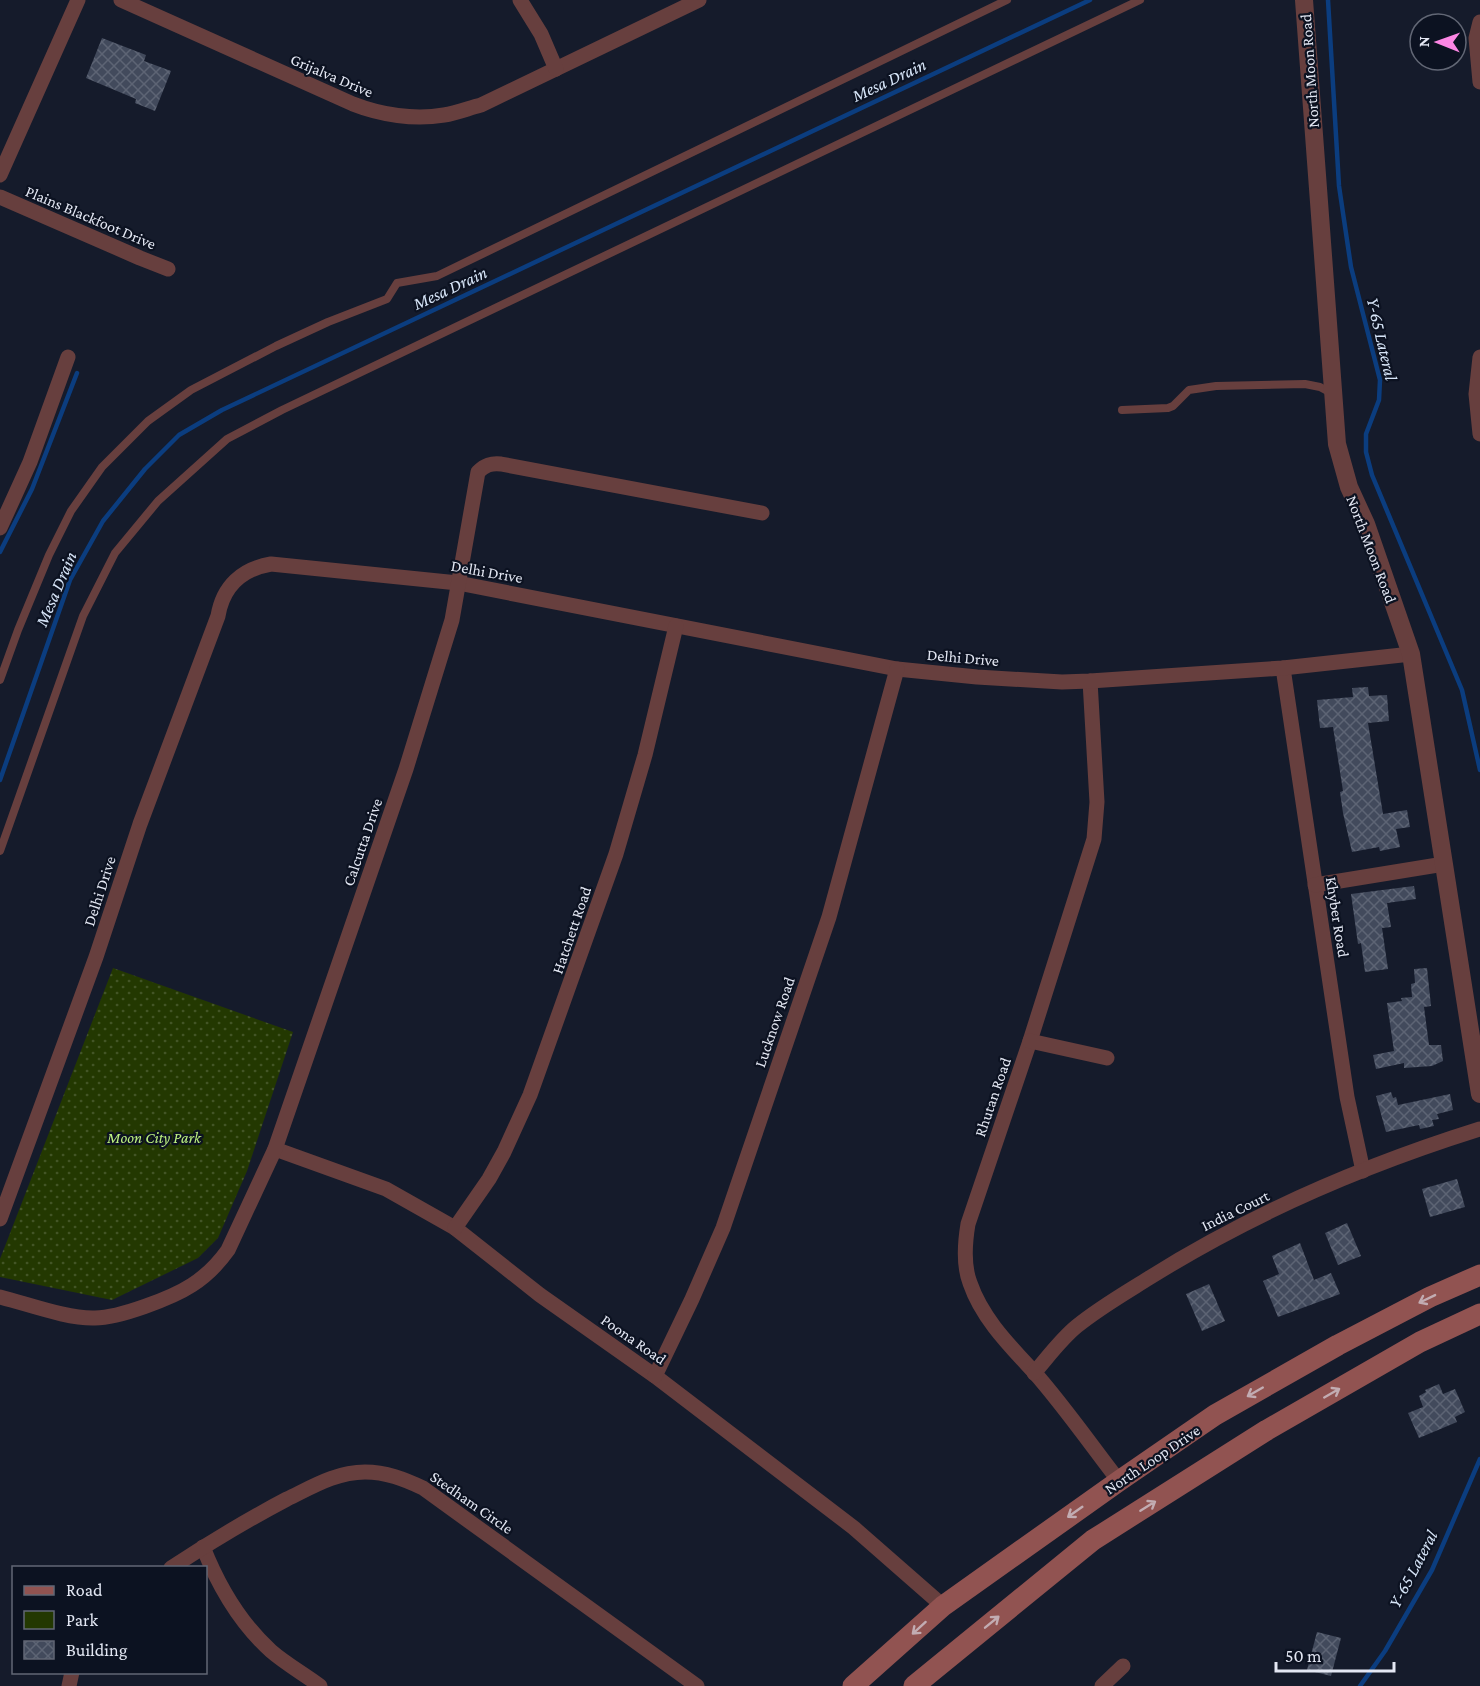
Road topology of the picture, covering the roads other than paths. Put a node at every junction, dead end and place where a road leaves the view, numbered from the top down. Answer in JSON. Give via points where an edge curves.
{"nodes":[{"id":1,"x":78,"y":0,"type":"edge"},
{"id":2,"x":121,"y":0,"type":"edge"},
{"id":3,"x":520,"y":0,"type":"edge"},
{"id":4,"x":699,"y":0,"type":"edge"},
{"id":5,"x":1007,"y":0,"type":"edge"},
{"id":6,"x":1140,"y":0,"type":"edge"},
{"id":7,"x":1304,"y":0,"type":"edge"},
{"id":8,"x":1480,"y":22,"type":"edge"},
{"id":9,"x":556,"y":69,"type":"junction"},
{"id":10,"x":1480,"y":82,"type":"edge"},
{"id":11,"x":0,"y":175,"type":"edge"},
{"id":12,"x":0,"y":197,"type":"edge"},
{"id":13,"x":168,"y":268,"type":"dead end"},
{"id":14,"x":68,"y":357,"type":"dead end"},
{"id":15,"x":1480,"y":357,"type":"edge"},
{"id":16,"x":1334,"y":395,"type":"junction"},
{"id":17,"x":1122,"y":410,"type":"dead end"},
{"id":18,"x":1480,"y":434,"type":"edge"},
{"id":19,"x":762,"y":513,"type":"dead end"},
{"id":20,"x":0,"y":528,"type":"edge"},
{"id":21,"x":458,"y":583,"type":"junction"},
{"id":22,"x":676,"y":626,"type":"junction"},
{"id":23,"x":1411,"y":654,"type":"junction"},
{"id":24,"x":1283,"y":668,"type":"junction"},
{"id":25,"x":897,"y":669,"type":"junction"},
{"id":26,"x":0,"y":680,"type":"edge"},
{"id":27,"x":1090,"y":681,"type":"junction"},
{"id":28,"x":0,"y":851,"type":"edge"},
{"id":29,"x":1444,"y":864,"type":"junction"},
{"id":30,"x":1315,"y":885,"type":"junction"},
{"id":31,"x":1030,"y":1041,"type":"junction"},
{"id":32,"x":1107,"y":1058,"type":"dead end"},
{"id":33,"x":1480,"y":1094,"type":"edge"},
{"id":34,"x":1480,"y":1129,"type":"edge"},
{"id":35,"x":275,"y":1149,"type":"junction"},
{"id":36,"x":1363,"y":1171,"type":"junction"},
{"id":37,"x":0,"y":1219,"type":"edge"},
{"id":38,"x":455,"y":1228,"type":"junction"},
{"id":39,"x":1480,"y":1275,"type":"edge"},
{"id":40,"x":0,"y":1297,"type":"edge"},
{"id":41,"x":1480,"y":1314,"type":"edge"},
{"id":42,"x":1034,"y":1373,"type":"junction"},
{"id":43,"x":655,"y":1376,"type":"junction"},
{"id":44,"x":1119,"y":1480,"type":"junction"},
{"id":45,"x":203,"y":1547,"type":"junction"},
{"id":46,"x":174,"y":1566,"type":"edge"},
{"id":47,"x":943,"y":1606,"type":"junction"},
{"id":48,"x":1123,"y":1666,"type":"dead end"},
{"id":49,"x":320,"y":1686,"type":"edge"},
{"id":50,"x":697,"y":1686,"type":"edge"},
{"id":51,"x":853,"y":1686,"type":"edge"},
{"id":52,"x":914,"y":1686,"type":"edge"},
{"id":53,"x":1102,"y":1686,"type":"edge"}],
"edges":[{"from":1,"to":11,"type":"street"},
{"from":2,"to":9,"type":"street","name":"Grijalva Drive","via":[[353,104],[389,115],[444,115],[480,105]]},
{"from":3,"to":9,"type":"street"},
{"from":4,"to":9,"type":"street","name":"Grijalva Drive"},
{"from":5,"to":26,"type":"lane","via":[[437,276],[398,283],[387,299],[318,326],[191,390],[148,421],[102,467],[71,511]]},
{"from":6,"to":28,"type":"lane","via":[[227,439],[158,501],[115,553],[83,616]]},
{"from":7,"to":16,"type":"street","name":"North Moon Road"},
{"from":8,"to":10,"type":"street","via":[[1476,38]]},
{"from":12,"to":13,"type":"street","name":"Plains Blackfoot Drive"},
{"from":14,"to":20,"type":"street","via":[[30,462]]},
{"from":15,"to":18,"type":"street","via":[[1476,394]]},
{"from":16,"to":17,"type":"lane","via":[[1305,384],[1216,386],[1189,390],[1168,408]]},
{"from":16,"to":23,"type":"street","name":"North Moon Road","via":[[1337,444],[1349,487],[1366,524]]},
{"from":19,"to":21,"type":"street","name":"Calcutta Drive","via":[[493,463],[477,472],[475,478]]},
{"from":21,"to":22,"type":"street","name":"Delhi Drive"},
{"from":21,"to":35,"type":"street","name":"Calcutta Drive","via":[[452,620],[406,769]]},
{"from":21,"to":37,"type":"street","name":"Delhi Drive","via":[[271,564],[256,567],[230,585],[144,813]]},
{"from":22,"to":25,"type":"street","name":"Delhi Drive"},
{"from":22,"to":38,"type":"street","name":"Hatchett Road","via":[[616,854],[531,1095],[489,1179]]},
{"from":23,"to":24,"type":"street","name":"Delhi Drive"},
{"from":23,"to":29,"type":"street","name":"North Moon Road"},
{"from":24,"to":27,"type":"street","name":"Delhi Drive"},
{"from":24,"to":30,"type":"street","name":"Khyber Road"},
{"from":25,"to":27,"type":"street","name":"Delhi Drive","via":[[977,677]]},
{"from":25,"to":43,"type":"street","name":"Lucknow Road","via":[[833,906],[723,1228]]},
{"from":27,"to":31,"type":"street","name":"Rhutan Road","via":[[1097,802],[1094,839]]},
{"from":29,"to":30,"type":"street"},
{"from":29,"to":33,"type":"street","name":"North Moon Road"},
{"from":30,"to":36,"type":"street","name":"Khyber Road","via":[[1347,1097]]},
{"from":31,"to":32,"type":"street"},
{"from":31,"to":42,"type":"street","name":"Rhutan Road","via":[[968,1224],[966,1262],[977,1299],[1006,1342]]},
{"from":34,"to":36,"type":"street","name":"India Court"},
{"from":35,"to":38,"type":"street","name":"Poona Road","via":[[386,1189]]},
{"from":35,"to":40,"type":"street","name":"Calcutta Drive","via":[[228,1250],[190,1287],[128,1312],[93,1318]]},
{"from":36,"to":42,"type":"street","name":"India Court","via":[[1224,1234],[1154,1274],[1076,1326]]},
{"from":38,"to":43,"type":"street","name":"Poona Road"},
{"from":39,"to":44,"type":"main road","name":"North Loop Drive","one_way":true,"via":[[1338,1345],[1215,1416]]},
{"from":52,"to":41,"type":"main road","one_way":true,"via":[[1093,1540],[1277,1424],[1420,1342]]},
{"from":42,"to":44,"type":"street","name":"Rhutan Road"},
{"from":43,"to":47,"type":"street","name":"Poona Road","via":[[854,1528]]},
{"from":44,"to":47,"type":"main road","name":"North Loop Drive","one_way":true},
{"from":45,"to":46,"type":"street","name":"Stedham Circle"},
{"from":45,"to":49,"type":"street","via":[[228,1598],[246,1624],[271,1651]]},
{"from":45,"to":50,"type":"street","name":"Stedham Circle","via":[[327,1479],[365,1472],[404,1479],[432,1495]]},
{"from":47,"to":51,"type":"main road","name":"North Loop Drive","one_way":true},
{"from":48,"to":53,"type":"street"}]}
